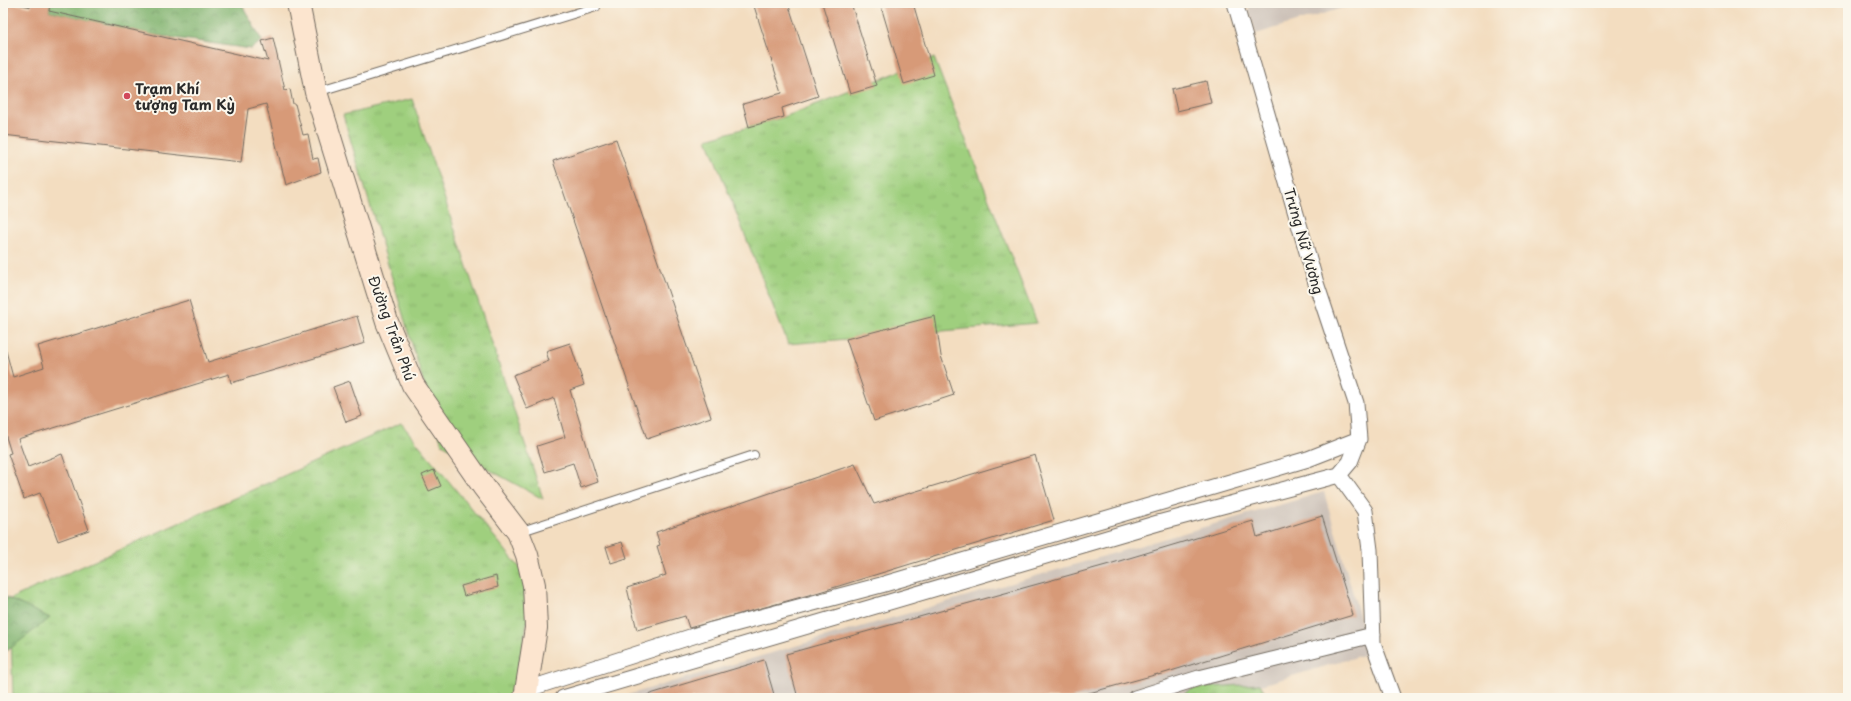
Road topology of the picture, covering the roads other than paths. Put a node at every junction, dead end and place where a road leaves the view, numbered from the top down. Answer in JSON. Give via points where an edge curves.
{"nodes":[{"id":1,"x":298,"y":3,"type":"edge"},
{"id":2,"x":1235,"y":3,"type":"edge"},
{"id":3,"x":596,"y":7,"type":"dead end"},
{"id":4,"x":316,"y":92,"type":"junction"},
{"id":5,"x":1359,"y":439,"type":"junction"},
{"id":6,"x":754,"y":455,"type":"dead end"},
{"id":7,"x":1339,"y":475,"type":"junction"},
{"id":8,"x":518,"y":532,"type":"junction"},
{"id":9,"x":1373,"y":635,"type":"junction"},
{"id":10,"x":524,"y":695,"type":"edge"},
{"id":11,"x":563,"y":698,"type":"edge"},
{"id":12,"x":1135,"y":698,"type":"edge"},
{"id":13,"x":1393,"y":698,"type":"edge"}],
"edges":[{"from":1,"to":4,"type":"main road","name":"Đường Trần Phú"},
{"from":2,"to":5,"type":"street","name":"Trưng Nữ Vương","via":[[1316,283],[1356,403]]},
{"from":3,"to":4,"type":"lane"},
{"from":4,"to":8,"type":"main road","name":"Đường Trần Phú","via":[[387,322],[413,385]]},
{"from":5,"to":7,"type":"street","name":"Trưng Nữ Vương","via":[[1350,462]]},
{"from":5,"to":10,"type":"street","via":[[1308,459],[881,585],[712,630]]},
{"from":6,"to":8,"type":"lane"},
{"from":7,"to":9,"type":"street","via":[[1365,511],[1370,550]]},
{"from":7,"to":11,"type":"street","via":[[1158,523]]},
{"from":8,"to":10,"type":"main road","name":"Đường Trần Phú","via":[[534,585],[536,628]]},
{"from":9,"to":12,"type":"street","via":[[1199,678]]},
{"from":9,"to":13,"type":"street","via":[[1377,657]]}]}
